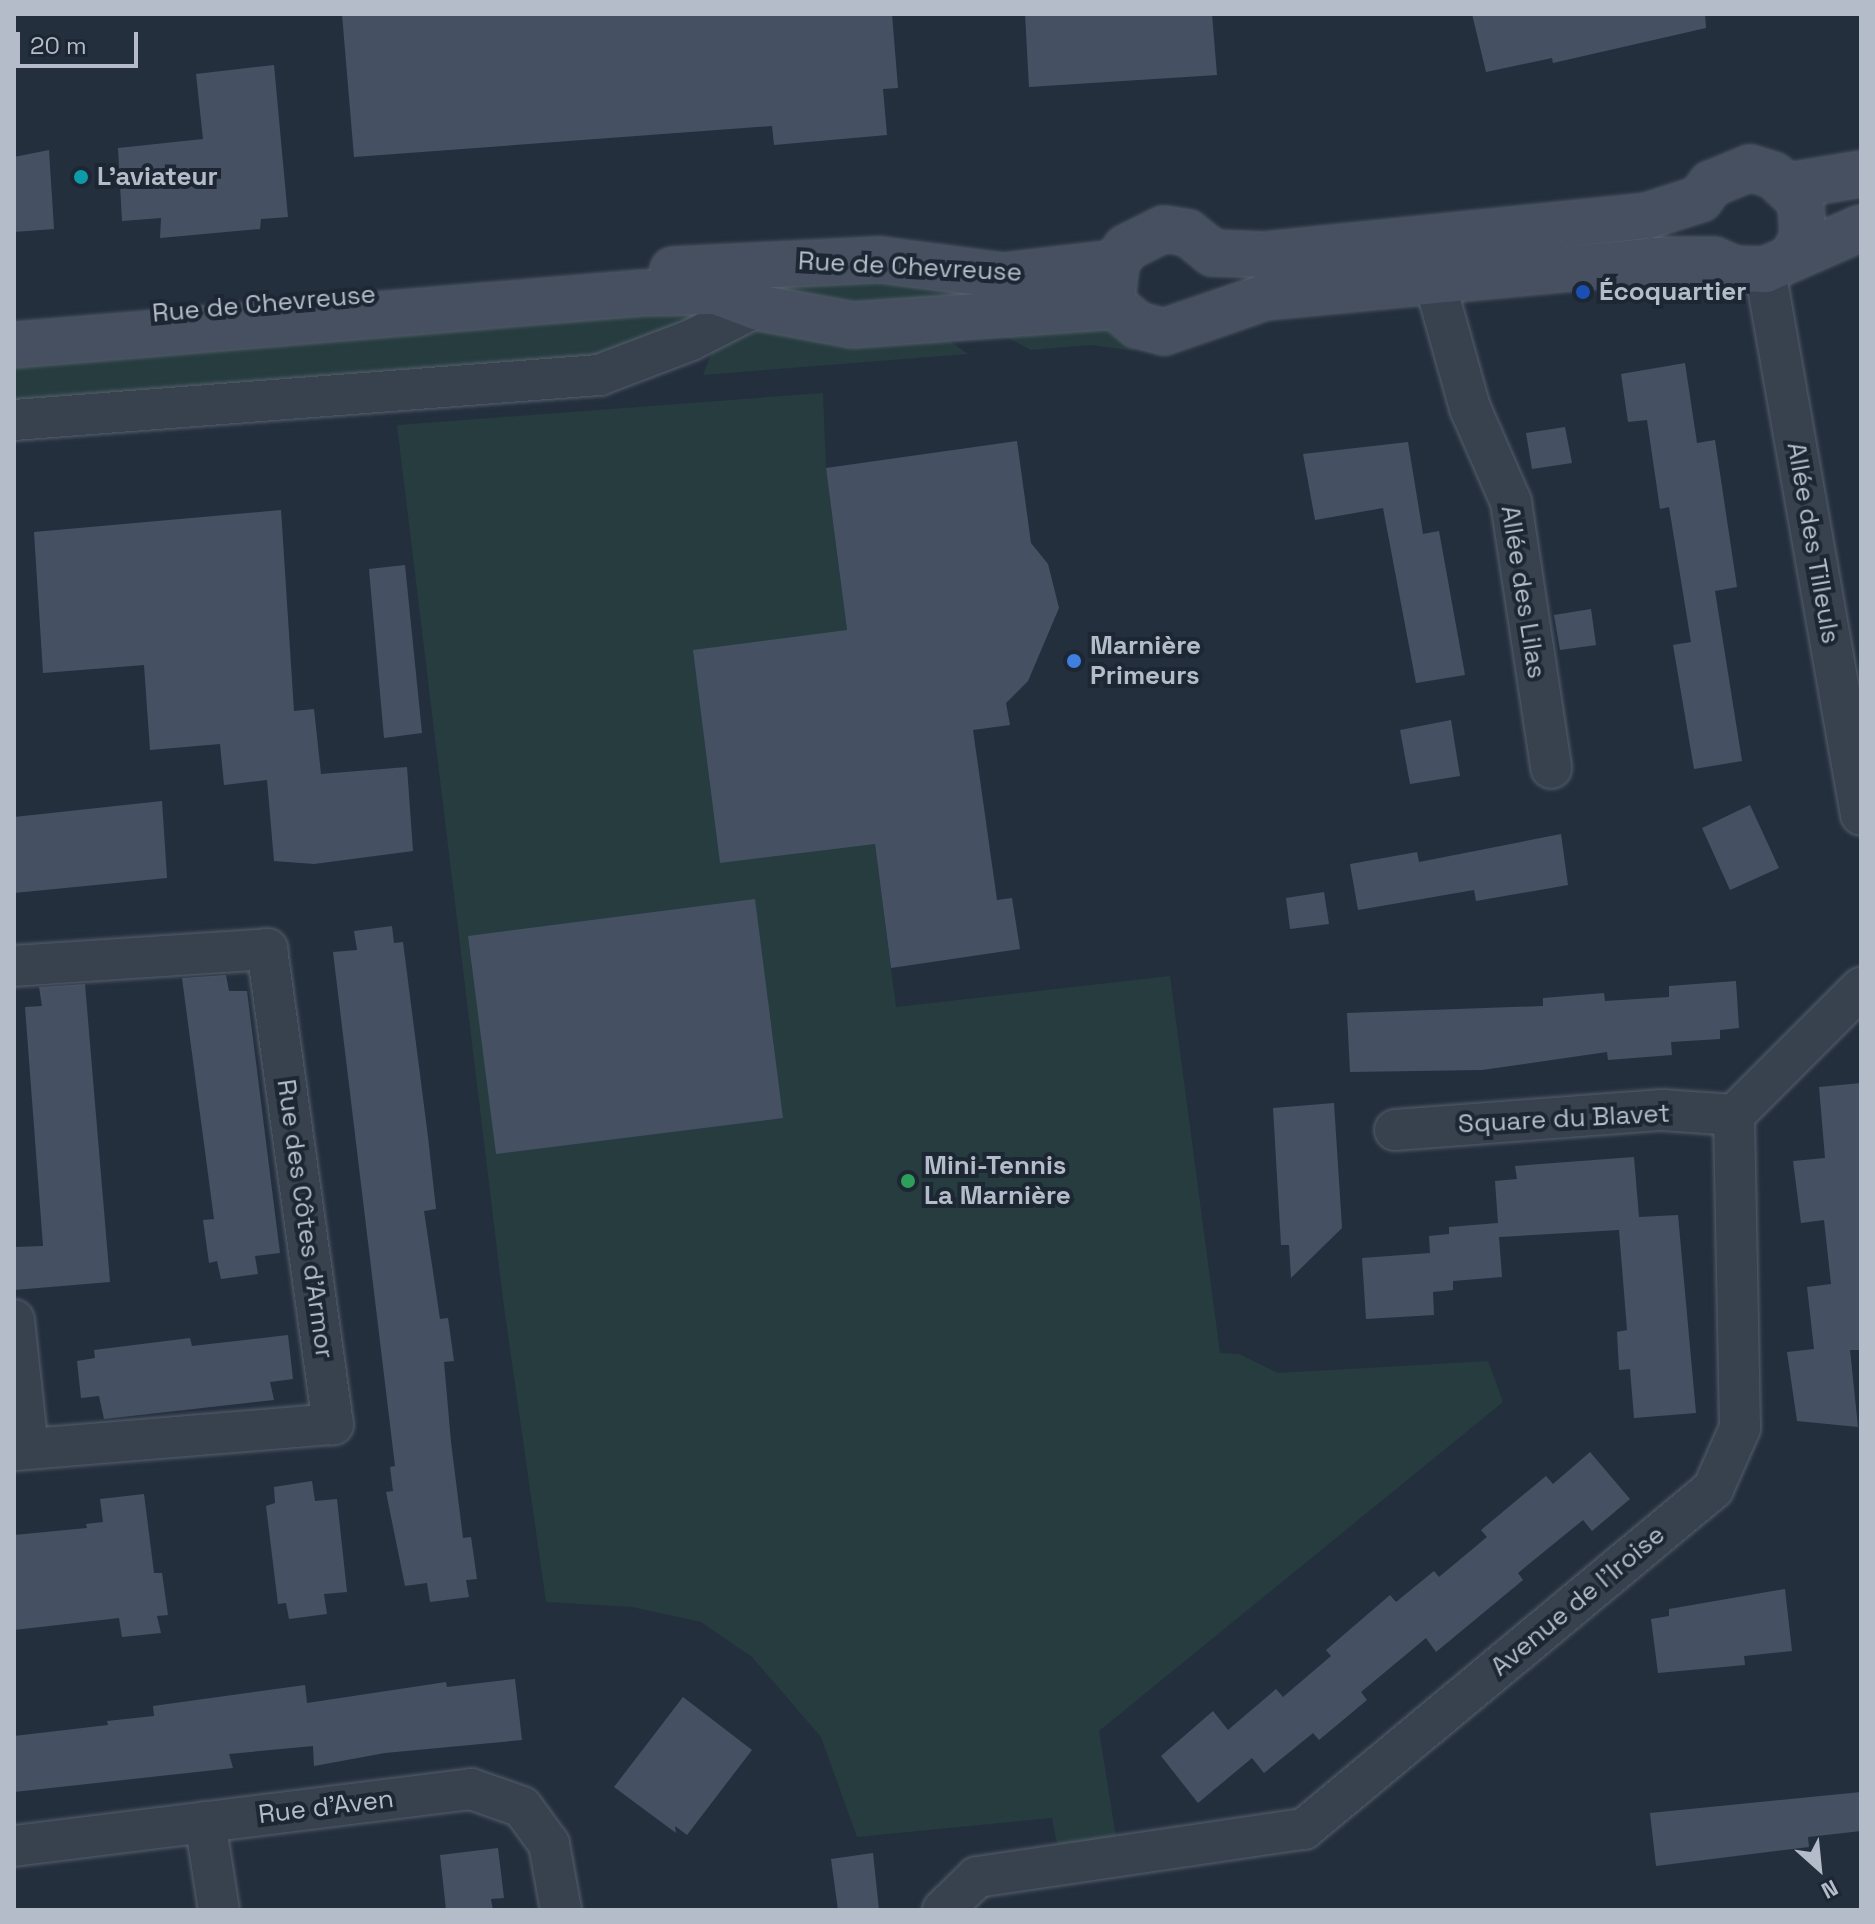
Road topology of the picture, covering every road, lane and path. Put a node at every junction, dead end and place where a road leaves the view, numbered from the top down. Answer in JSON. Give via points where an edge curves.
{"nodes":[{"id":1,"x":1861,"y":174,"type":"edge"},
{"id":2,"x":1788,"y":186,"type":"junction"},
{"id":3,"x":1700,"y":199,"type":"junction"},
{"id":4,"x":1861,"y":228,"type":"edge"},
{"id":5,"x":1213,"y":253,"type":"junction"},
{"id":6,"x":1714,"y":260,"type":"junction"},
{"id":7,"x":1778,"y":264,"type":"junction"},
{"id":8,"x":1435,"y":283,"type":"junction"},
{"id":9,"x":1116,"y":285,"type":"junction"},
{"id":10,"x":756,"y":307,"type":"junction"},
{"id":11,"x":1212,"y":312,"type":"junction"},
{"id":12,"x":14,"y":324,"type":"edge"},
{"id":13,"x":14,"y":345,"type":"edge"},
{"id":14,"x":14,"y":420,"type":"edge"},
{"id":15,"x":1856,"y":761,"type":"edge"},
{"id":16,"x":1551,"y":768,"type":"dead end"},
{"id":17,"x":1861,"y":815,"type":"edge"},
{"id":18,"x":14,"y":966,"type":"edge"},
{"id":19,"x":1861,"y":988,"type":"edge"},
{"id":20,"x":1734,"y":1115,"type":"junction"},
{"id":21,"x":1395,"y":1130,"type":"dead end"},
{"id":22,"x":14,"y":1320,"type":"edge"},
{"id":23,"x":21,"y":1449,"type":"edge"},
{"id":24,"x":205,"y":1822,"type":"junction"},
{"id":25,"x":14,"y":1846,"type":"edge"},
{"id":26,"x":219,"y":1910,"type":"edge"},
{"id":27,"x":561,"y":1910,"type":"edge"},
{"id":28,"x":943,"y":1910,"type":"edge"}],
"edges":[{"from":1,"to":2,"type":"street"},
{"from":2,"to":3,"type":"street","via":[[1750,168],[1711,184]]},
{"from":2,"to":7,"type":"street","via":[[1801,201],[1806,221],[1803,238]]},
{"from":3,"to":5,"type":"street","via":[[1647,216],[1265,255]]},
{"from":3,"to":6,"type":"street","via":[[1701,236]]},
{"from":4,"to":7,"type":"street"},
{"from":5,"to":9,"type":"street","via":[[1188,233],[1164,229],[1126,248]]},
{"from":5,"to":11,"type":"street","via":[[1219,289]]},
{"from":6,"to":7,"type":"street","via":[[1734,269]]},
{"from":6,"to":8,"type":"street","via":[[1653,260]]},
{"from":7,"to":15,"type":"street","name":"Allée des Tilleuls"},
{"from":8,"to":11,"type":"street","via":[[1265,297]]},
{"from":8,"to":16,"type":"street","name":"Allée des Lilas","via":[[1470,408],[1511,502]]},
{"from":9,"to":10,"type":"street","name":"Rue de Chevreuse","via":[[853,325]]},
{"from":9,"to":11,"type":"street","via":[[1138,325],[1164,332],[1185,328]]},
{"from":9,"to":12,"type":"street","name":"Rue de Chevreuse","via":[[881,260],[780,261]]},
{"from":10,"to":13,"type":"street","name":"Rue de Chevreuse","via":[[716,292],[642,293]]},
{"from":10,"to":14,"type":"street","via":[[691,340],[599,375]]},
{"from":15,"to":17,"type":"street","name":"Allée des Tilleuls"},
{"from":18,"to":23,"type":"street","name":"Rue des Côtes d'Armor","via":[[267,949],[333,1424]]},
{"from":19,"to":20,"type":"street"},
{"from":20,"to":21,"type":"street","name":"Square du Blavet","via":[[1662,1110]]},
{"from":20,"to":28,"type":"street","name":"Avenue de l'Iroise","via":[[1740,1428],[1713,1489],[1304,1829],[977,1877]]},
{"from":22,"to":23,"type":"street"},
{"from":24,"to":25,"type":"street","name":"Rue d'Aven"},
{"from":24,"to":26,"type":"street"},
{"from":24,"to":27,"type":"street","name":"Rue d'Aven","via":[[471,1789],[522,1807],[549,1844]]}]}
